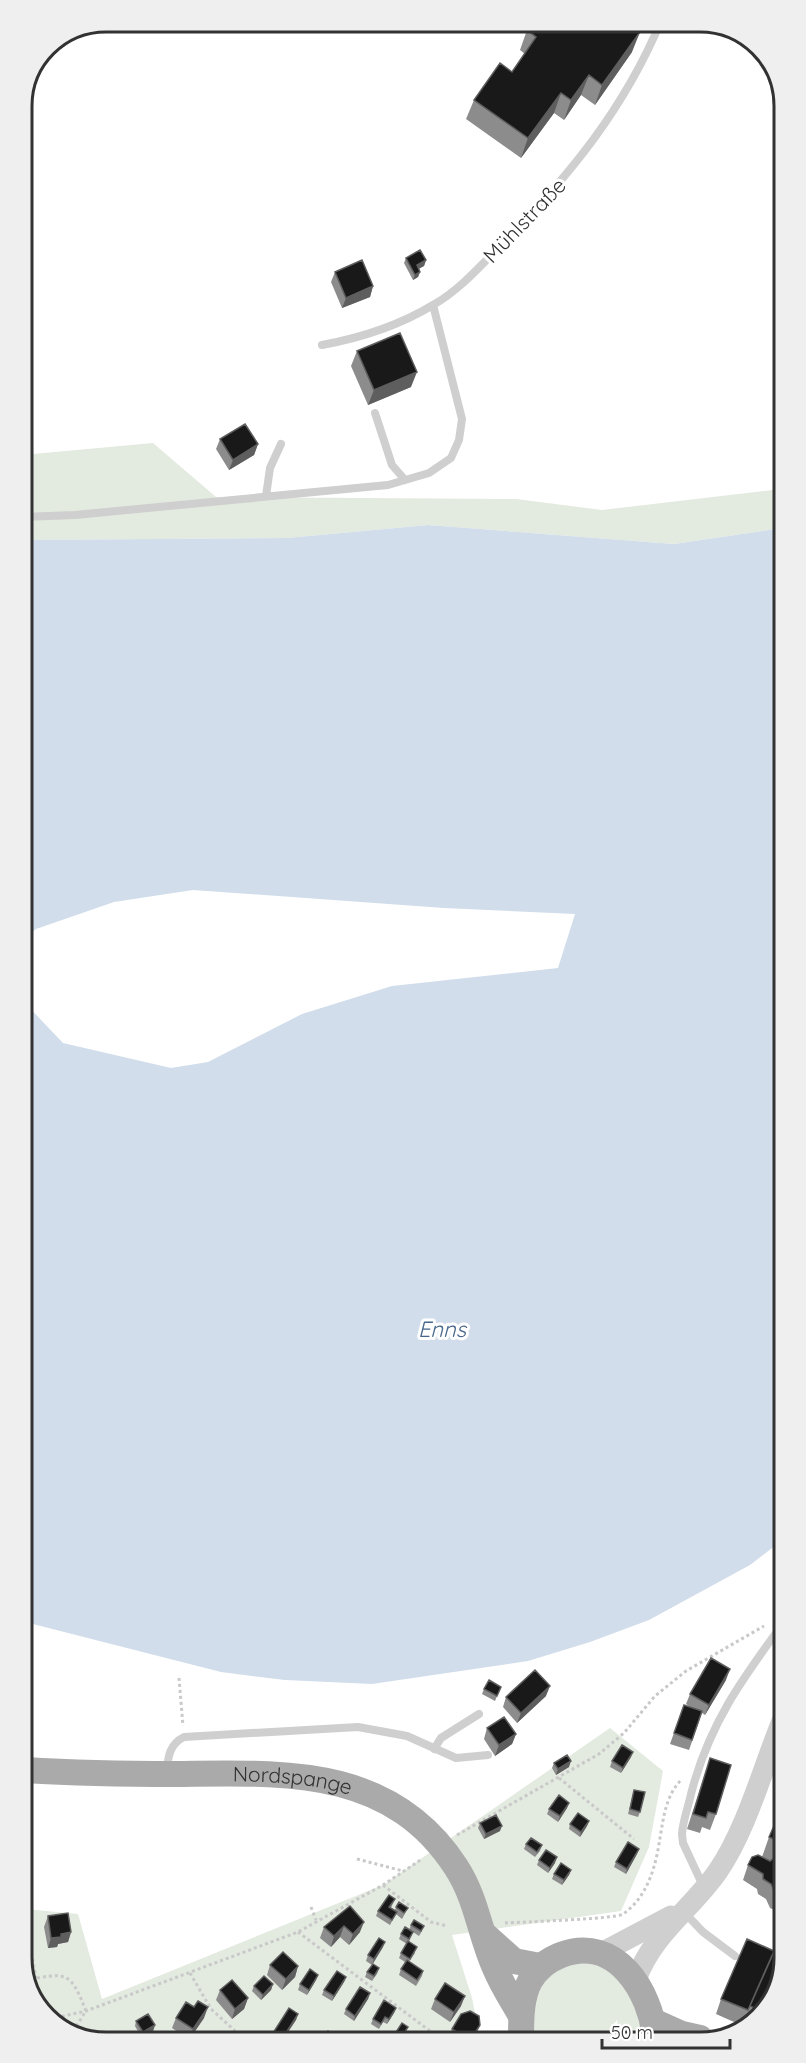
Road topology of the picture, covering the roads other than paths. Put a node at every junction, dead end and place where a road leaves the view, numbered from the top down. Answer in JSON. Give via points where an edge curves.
{"nodes":[{"id":1,"x":655,"y":32,"type":"edge"},
{"id":2,"x":433,"y":305,"type":"junction"},
{"id":3,"x":322,"y":345,"type":"dead end"},
{"id":4,"x":375,"y":413,"type":"dead end"},
{"id":5,"x":281,"y":444,"type":"dead end"},
{"id":6,"x":405,"y":480,"type":"junction"},
{"id":7,"x":266,"y":496,"type":"junction"},
{"id":8,"x":32,"y":517,"type":"edge"},
{"id":9,"x":774,"y":1635,"type":"edge"},
{"id":10,"x":479,"y":1714,"type":"dead end"},
{"id":11,"x":774,"y":1741,"type":"edge"},
{"id":12,"x":434,"y":1749,"type":"junction"},
{"id":13,"x":488,"y":1755,"type":"dead end"},
{"id":14,"x":31,"y":1770,"type":"edge"},
{"id":15,"x":166,"y":1774,"type":"junction"},
{"id":16,"x":704,"y":1889,"type":"junction"},
{"id":17,"x":682,"y":1910,"type":"junction"},
{"id":18,"x":495,"y":1929,"type":"junction"},
{"id":19,"x":601,"y":1953,"type":"junction"},
{"id":20,"x":735,"y":1956,"type":"dead end"},
{"id":21,"x":540,"y":1966,"type":"junction"},
{"id":22,"x":636,"y":1980,"type":"junction"},
{"id":23,"x":521,"y":2028,"type":"edge"},
{"id":24,"x":654,"y":2029,"type":"edge"},
{"id":25,"x":671,"y":2032,"type":"edge"}],
"edges":[{"from":1,"to":2,"type":"lane","name":"Mühlstraße","via":[[625,92],[571,171],[468,279]]},
{"from":2,"to":3,"type":"lane","name":"Mühlstraße","via":[[372,332]]},
{"from":2,"to":6,"type":"lane","via":[[462,420],[459,440],[451,458],[429,473]]},
{"from":4,"to":6,"type":"lane","via":[[392,465]]},
{"from":5,"to":7,"type":"lane","via":[[270,468]]},
{"from":6,"to":7,"type":"lane","via":[[388,485]]},
{"from":7,"to":8,"type":"lane"},
{"from":9,"to":16,"type":"lane","via":[[716,1722],[683,1822],[683,1843]]},
{"from":10,"to":12,"type":"lane","via":[[441,1738]]},
{"from":11,"to":16,"type":"street","via":[[730,1850]]},
{"from":12,"to":13,"type":"lane","via":[[456,1758]]},
{"from":12,"to":15,"type":"lane","via":[[407,1736],[358,1727],[184,1737],[170,1749]]},
{"from":14,"to":15,"type":"main road","name":"Nordspange"},
{"from":15,"to":18,"type":"main road","name":"Nordspange","via":[[259,1773],[331,1780],[387,1801],[441,1847]]},
{"from":16,"to":17,"type":"street"},
{"from":17,"to":19,"type":"street"},
{"from":17,"to":20,"type":"lane"},
{"from":17,"to":22,"type":"street","via":[[647,1953]]},
{"from":18,"to":21,"type":"main road","name":"Nordspange","via":[[514,1961]]},
{"from":18,"to":23,"type":"main road","name":"Nordspange","via":[[494,1967]]},
{"from":19,"to":21,"type":"main road","via":[[569,1952]]},
{"from":19,"to":22,"type":"main road"},
{"from":21,"to":23,"type":"main road","via":[[530,1981]]},
{"from":22,"to":24,"type":"main road"},
{"from":24,"to":25,"type":"main road"}]}
